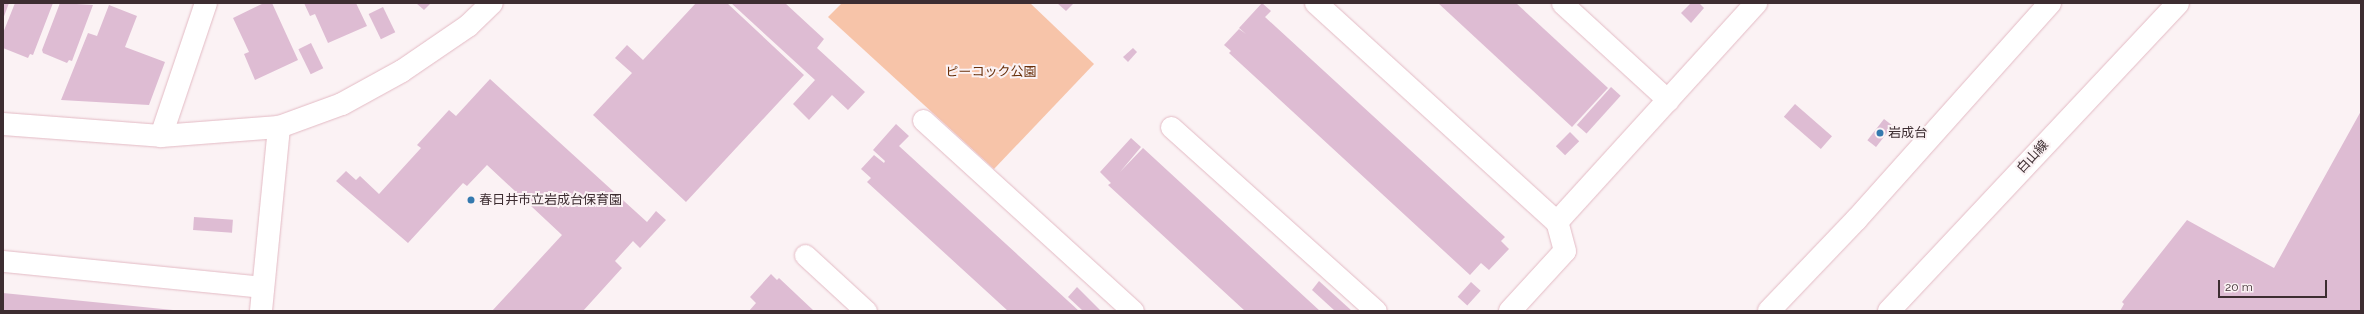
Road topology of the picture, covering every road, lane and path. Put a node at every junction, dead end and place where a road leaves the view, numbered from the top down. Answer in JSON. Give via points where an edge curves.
{"nodes":[{"id":1,"x":206,"y":3,"type":"edge"},
{"id":2,"x":492,"y":3,"type":"edge"},
{"id":3,"x":1316,"y":3,"type":"edge"},
{"id":4,"x":1562,"y":3,"type":"edge"},
{"id":5,"x":1756,"y":3,"type":"edge"},
{"id":6,"x":2050,"y":3,"type":"edge"},
{"id":7,"x":2178,"y":3,"type":"edge"},
{"id":8,"x":1668,"y":100,"type":"junction"},
{"id":9,"x":923,"y":120,"type":"dead end"},
{"id":10,"x":3,"y":124,"type":"edge"},
{"id":11,"x":1171,"y":126,"type":"dead end"},
{"id":12,"x":278,"y":127,"type":"junction"},
{"id":13,"x":161,"y":136,"type":"junction"},
{"id":14,"x":1557,"y":222,"type":"junction"},
{"id":15,"x":805,"y":255,"type":"dead end"},
{"id":16,"x":3,"y":261,"type":"edge"},
{"id":17,"x":263,"y":286,"type":"junction"},
{"id":18,"x":261,"y":311,"type":"edge"},
{"id":19,"x":866,"y":311,"type":"edge"},
{"id":20,"x":1133,"y":311,"type":"edge"},
{"id":21,"x":1376,"y":311,"type":"edge"},
{"id":22,"x":1510,"y":311,"type":"edge"},
{"id":23,"x":1770,"y":311,"type":"edge"},
{"id":24,"x":1889,"y":311,"type":"edge"}],
"edges":[{"from":1,"to":13,"type":"street"},
{"from":2,"to":12,"type":"street","via":[[468,26],[402,71],[342,104]]},
{"from":3,"to":14,"type":"street"},
{"from":4,"to":8,"type":"lane"},
{"from":5,"to":8,"type":"street"},
{"from":6,"to":23,"type":"street","via":[[1856,220]]},
{"from":7,"to":24,"type":"street","name":"白山線"},
{"from":8,"to":14,"type":"street"},
{"from":9,"to":20,"type":"lane"},
{"from":10,"to":13,"type":"street"},
{"from":11,"to":21,"type":"lane"},
{"from":12,"to":13,"type":"street"},
{"from":12,"to":17,"type":"street"},
{"from":14,"to":22,"type":"street","via":[[1565,251]]},
{"from":15,"to":19,"type":"lane"},
{"from":16,"to":17,"type":"lane"},
{"from":17,"to":18,"type":"street"}]}
